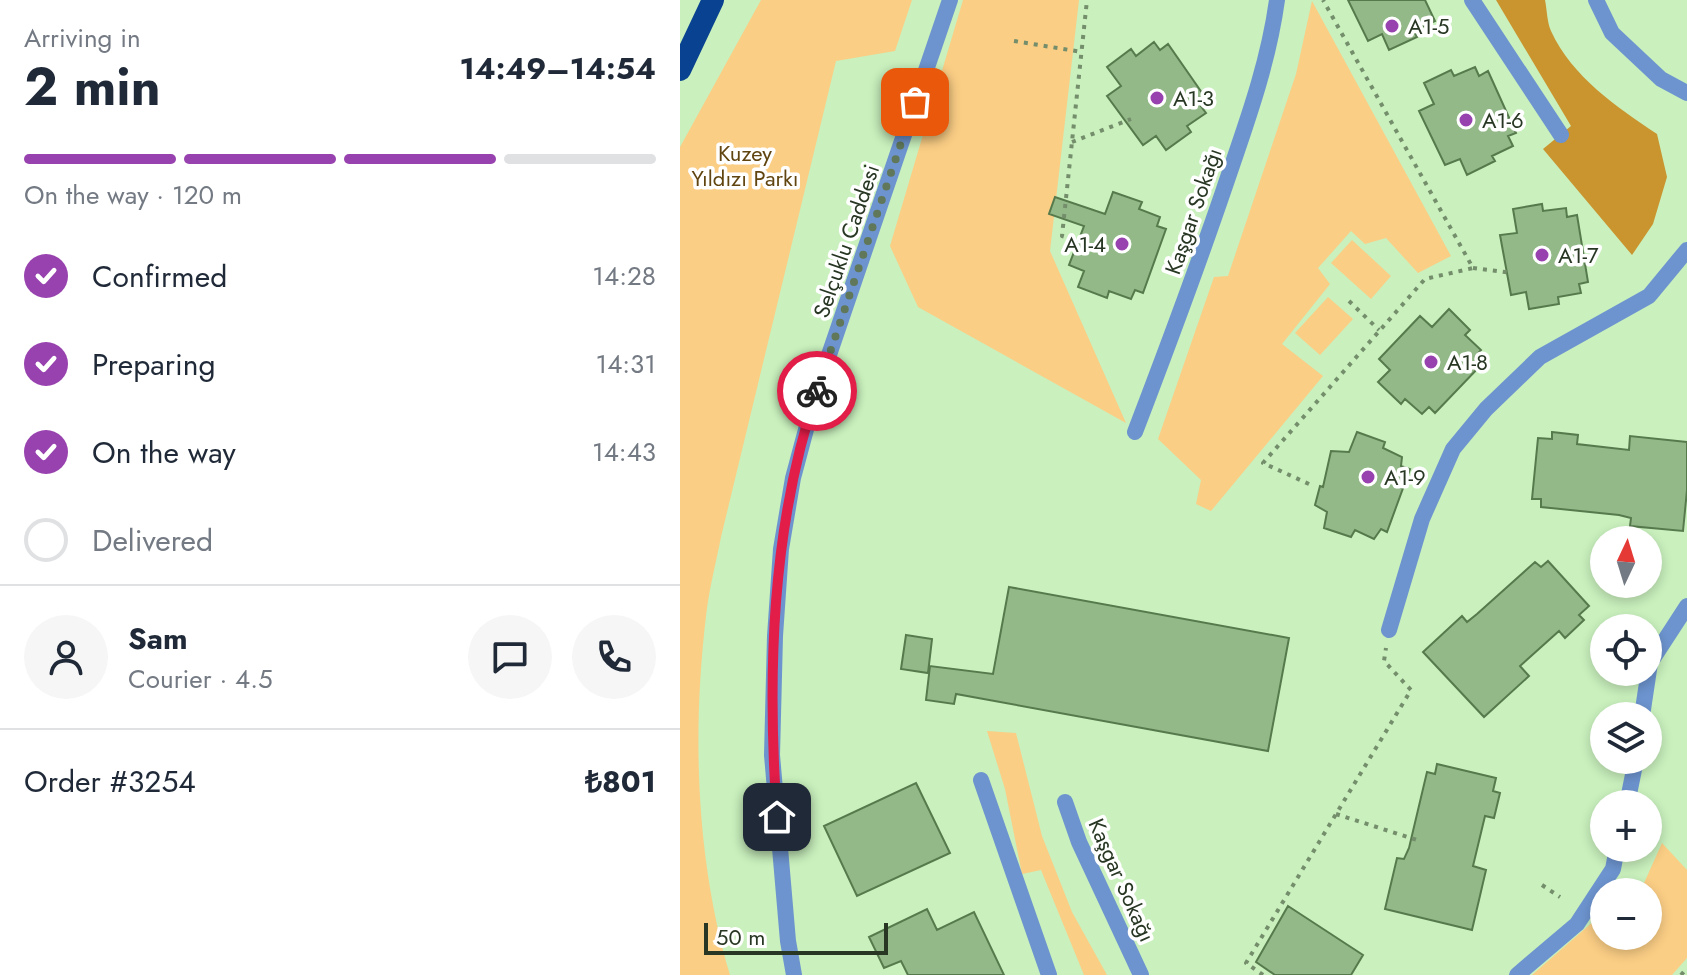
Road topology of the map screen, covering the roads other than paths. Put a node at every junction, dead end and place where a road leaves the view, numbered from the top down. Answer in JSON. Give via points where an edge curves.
{"nodes":[{"id":1,"x":716,"y":0,"type":"edge"},
{"id":2,"x":950,"y":0,"type":"edge"},
{"id":3,"x":1277,"y":0,"type":"edge"},
{"id":4,"x":1472,"y":0,"type":"edge"},
{"id":5,"x":1596,"y":0,"type":"edge"},
{"id":6,"x":680,"y":70,"type":"edge"},
{"id":7,"x":1687,"y":93,"type":"edge"},
{"id":8,"x":1561,"y":135,"type":"dead end"},
{"id":9,"x":1687,"y":250,"type":"edge"},
{"id":10,"x":1135,"y":432,"type":"dead end"},
{"id":11,"x":1687,"y":606,"type":"edge"},
{"id":12,"x":1389,"y":630,"type":"road end"},
{"id":13,"x":1644,"y":702,"type":"edge"},
{"id":14,"x":981,"y":780,"type":"dead end"},
{"id":15,"x":1065,"y":802,"type":"dead end"},
{"id":16,"x":1614,"y":862,"type":"edge"},
{"id":17,"x":794,"y":975,"type":"edge"},
{"id":18,"x":1049,"y":975,"type":"edge"},
{"id":19,"x":1141,"y":975,"type":"edge"},
{"id":20,"x":1517,"y":975,"type":"edge"}],
"edges":[{"from":1,"to":6,"type":"highway"},
{"from":2,"to":17,"type":"street","name":"Selçuklu Caddesi","via":[[812,408],[783,535],[772,755]]},
{"from":3,"to":10,"type":"street","name":"Kaşgar Sokağı","via":[[1251,114]]},
{"from":4,"to":8,"type":"street"},
{"from":5,"to":7,"type":"street","via":[[1612,33],[1661,79]]},
{"from":9,"to":12,"type":"street","via":[[1649,296],[1540,357],[1453,449],[1422,519]]},
{"from":11,"to":13,"type":"street","via":[[1650,663]]},
{"from":14,"to":18,"type":"street"},
{"from":15,"to":19,"type":"street","name":"Kaşgar Sokağı"},
{"from":16,"to":20,"type":"street","via":[[1577,924]]}]}
